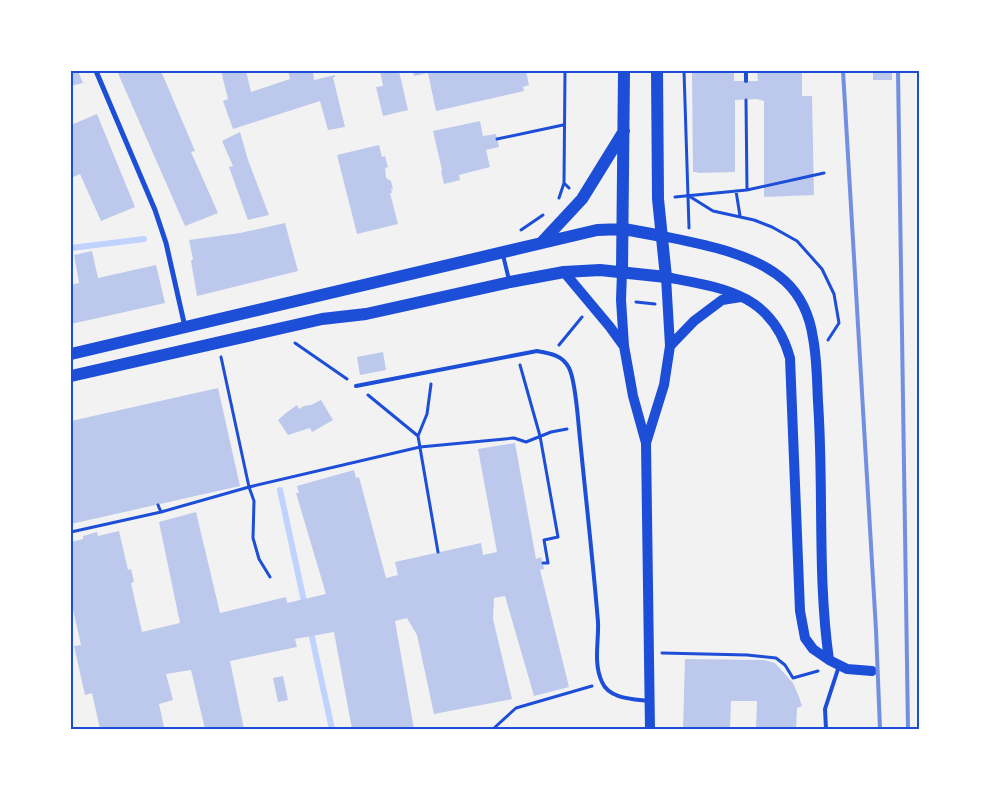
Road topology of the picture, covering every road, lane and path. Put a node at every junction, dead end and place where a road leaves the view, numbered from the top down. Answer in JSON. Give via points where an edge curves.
{"nodes":[{"id":1,"x":96,"y":71,"type":"edge"},
{"id":2,"x":565,"y":71,"type":"edge"},
{"id":3,"x":624,"y":71,"type":"edge"},
{"id":4,"x":657,"y":71,"type":"edge"},
{"id":5,"x":684,"y":71,"type":"edge"},
{"id":6,"x":746,"y":71,"type":"edge"},
{"id":7,"x":746,"y":81,"type":"dead end"},
{"id":8,"x":746,"y":100,"type":"dead end"},
{"id":9,"x":563,"y":124,"type":"junction"},
{"id":10,"x":624,"y":131,"type":"junction"},
{"id":11,"x":497,"y":139,"type":"dead end"},
{"id":12,"x":824,"y":173,"type":"dead end"},
{"id":13,"x":564,"y":183,"type":"junction"},
{"id":14,"x":746,"y":190,"type":"junction"},
{"id":15,"x":736,"y":191,"type":"junction"},
{"id":16,"x":582,"y":199,"type":"junction"},
{"id":17,"x":554,"y":204,"type":"dead end"},
{"id":18,"x":548,"y":211,"type":"dead end"},
{"id":19,"x":740,"y":216,"type":"dead end"},
{"id":20,"x":624,"y":228,"type":"junction"},
{"id":21,"x":520,"y":230,"type":"dead end"},
{"id":22,"x":662,"y":236,"type":"junction"},
{"id":23,"x":542,"y":242,"type":"junction"},
{"id":24,"x":502,"y":252,"type":"junction"},
{"id":25,"x":564,"y":272,"type":"junction"},
{"id":26,"x":622,"y":272,"type":"junction"},
{"id":27,"x":666,"y":277,"type":"junction"},
{"id":28,"x":510,"y":282,"type":"junction"},
{"id":29,"x":743,"y":296,"type":"junction"},
{"id":30,"x":621,"y":300,"type":"junction"},
{"id":31,"x":592,"y":306,"type":"junction"},
{"id":32,"x":669,"y":306,"type":"junction"},
{"id":33,"x":185,"y":328,"type":"junction"},
{"id":34,"x":276,"y":330,"type":"junction"},
{"id":35,"x":218,"y":342,"type":"junction"},
{"id":36,"x":624,"y":346,"type":"junction"},
{"id":37,"x":670,"y":346,"type":"junction"},
{"id":38,"x":71,"y":354,"type":"edge"},
{"id":39,"x":517,"y":354,"type":"junction"},
{"id":40,"x":553,"y":354,"type":"junction"},
{"id":41,"x":432,"y":371,"type":"junction"},
{"id":42,"x":71,"y":376,"type":"edge"},
{"id":43,"x":356,"y":386,"type":"junction"},
{"id":44,"x":578,"y":427,"type":"junction"},
{"id":45,"x":418,"y":436,"type":"junction"},
{"id":46,"x":540,"y":436,"type":"junction"},
{"id":47,"x":646,"y":443,"type":"junction"},
{"id":48,"x":420,"y":447,"type":"junction"},
{"id":49,"x":249,"y":487,"type":"junction"},
{"id":50,"x":158,"y":505,"type":"dead end"},
{"id":51,"x":162,"y":512,"type":"junction"},
{"id":52,"x":71,"y":532,"type":"edge"},
{"id":53,"x":438,"y":552,"type":"dead end"},
{"id":54,"x":543,"y":563,"type":"dead end"},
{"id":55,"x":270,"y":577,"type":"dead end"},
{"id":56,"x":649,"y":652,"type":"junction"},
{"id":57,"x":829,"y":660,"type":"junction"},
{"id":58,"x":839,"y":666,"type":"junction"},
{"id":59,"x":872,"y":671,"type":"dead end"},
{"id":60,"x":793,"y":678,"type":"dead end"},
{"id":61,"x":602,"y":684,"type":"junction"},
{"id":62,"x":649,"y":701,"type":"junction"},
{"id":63,"x":493,"y":729,"type":"edge"},
{"id":64,"x":650,"y":729,"type":"edge"},
{"id":65,"x":826,"y":729,"type":"edge"}],
"edges":[{"from":1,"to":33,"type":"street","via":[[155,210],[166,243]]},
{"from":2,"to":9,"type":"path"},
{"from":3,"to":10,"type":"main road"},
{"from":4,"to":22,"type":"main road","via":[[658,199]]},
{"from":5,"to":15,"type":"path","via":[[688,196]]},
{"from":6,"to":7,"type":"lane"},
{"from":8,"to":14,"type":"path"},
{"from":9,"to":11,"type":"path"},
{"from":9,"to":13,"type":"path"},
{"from":10,"to":16,"type":"main road"},
{"from":10,"to":20,"type":"main road"},
{"from":12,"to":14,"type":"path"},
{"from":13,"to":16,"type":"path"},
{"from":13,"to":17,"type":"path"},
{"from":14,"to":15,"type":"path"},
{"from":15,"to":19,"type":"path"},
{"from":16,"to":23,"type":"main road"},
{"from":18,"to":21,"type":"path"},
{"from":20,"to":22,"type":"main road"},
{"from":20,"to":23,"type":"main road","via":[[597,230]]},
{"from":20,"to":26,"type":"main road"},
{"from":22,"to":27,"type":"main road"},
{"from":22,"to":57,"type":"main road","via":[[719,249],[759,263],[778,275],[802,302],[816,358],[823,602]]},
{"from":23,"to":24,"type":"main road"},
{"from":24,"to":28,"type":"lane"},
{"from":24,"to":33,"type":"main road"},
{"from":25,"to":26,"type":"main road"},
{"from":25,"to":28,"type":"main road"},
{"from":25,"to":31,"type":"main road"},
{"from":26,"to":27,"type":"main road"},
{"from":26,"to":30,"type":"main road"},
{"from":27,"to":29,"type":"main road"},
{"from":27,"to":32,"type":"main road"},
{"from":28,"to":34,"type":"main road"},
{"from":29,"to":37,"type":"main road","via":[[722,300],[694,321]]},
{"from":29,"to":57,"type":"main road","via":[[764,311],[780,330],[790,358],[802,625],[809,644]]},
{"from":30,"to":32,"type":"path"},
{"from":30,"to":36,"type":"main road"},
{"from":31,"to":36,"type":"main road"},
{"from":31,"to":40,"type":"path"},
{"from":32,"to":37,"type":"main road"},
{"from":33,"to":38,"type":"main road"},
{"from":34,"to":35,"type":"main road"},
{"from":34,"to":43,"type":"path"},
{"from":35,"to":42,"type":"main road"},
{"from":35,"to":49,"type":"path"},
{"from":36,"to":47,"type":"main road"},
{"from":37,"to":47,"type":"main road","via":[[664,385]]},
{"from":39,"to":40,"type":"lane","via":[[537,351]]},
{"from":39,"to":41,"type":"lane"},
{"from":39,"to":46,"type":"path"},
{"from":40,"to":44,"type":"lane","via":[[562,358],[569,367]]},
{"from":41,"to":43,"type":"lane"},
{"from":41,"to":45,"type":"path","via":[[428,414]]},
{"from":43,"to":45,"type":"path"},
{"from":44,"to":46,"type":"path"},
{"from":44,"to":61,"type":"lane","via":[[598,624],[597,666]]},
{"from":45,"to":48,"type":"path"},
{"from":46,"to":48,"type":"path","via":[[526,442],[514,438]]},
{"from":46,"to":54,"type":"path","via":[[558,537],[544,540],[548,563]]},
{"from":47,"to":56,"type":"main road"},
{"from":48,"to":49,"type":"path"},
{"from":48,"to":53,"type":"path"},
{"from":49,"to":51,"type":"path"},
{"from":49,"to":55,"type":"path","via":[[254,502],[252,538]]},
{"from":50,"to":51,"type":"path"},
{"from":51,"to":52,"type":"path"},
{"from":56,"to":60,"type":"path","via":[[776,658]]},
{"from":56,"to":62,"type":"main road"},
{"from":57,"to":58,"type":"main road"},
{"from":58,"to":59,"type":"main road"},
{"from":58,"to":65,"type":"lane","via":[[825,709]]},
{"from":61,"to":62,"type":"lane","via":[[615,695]]},
{"from":61,"to":63,"type":"path","via":[[516,708]]},
{"from":62,"to":64,"type":"main road"}]}
